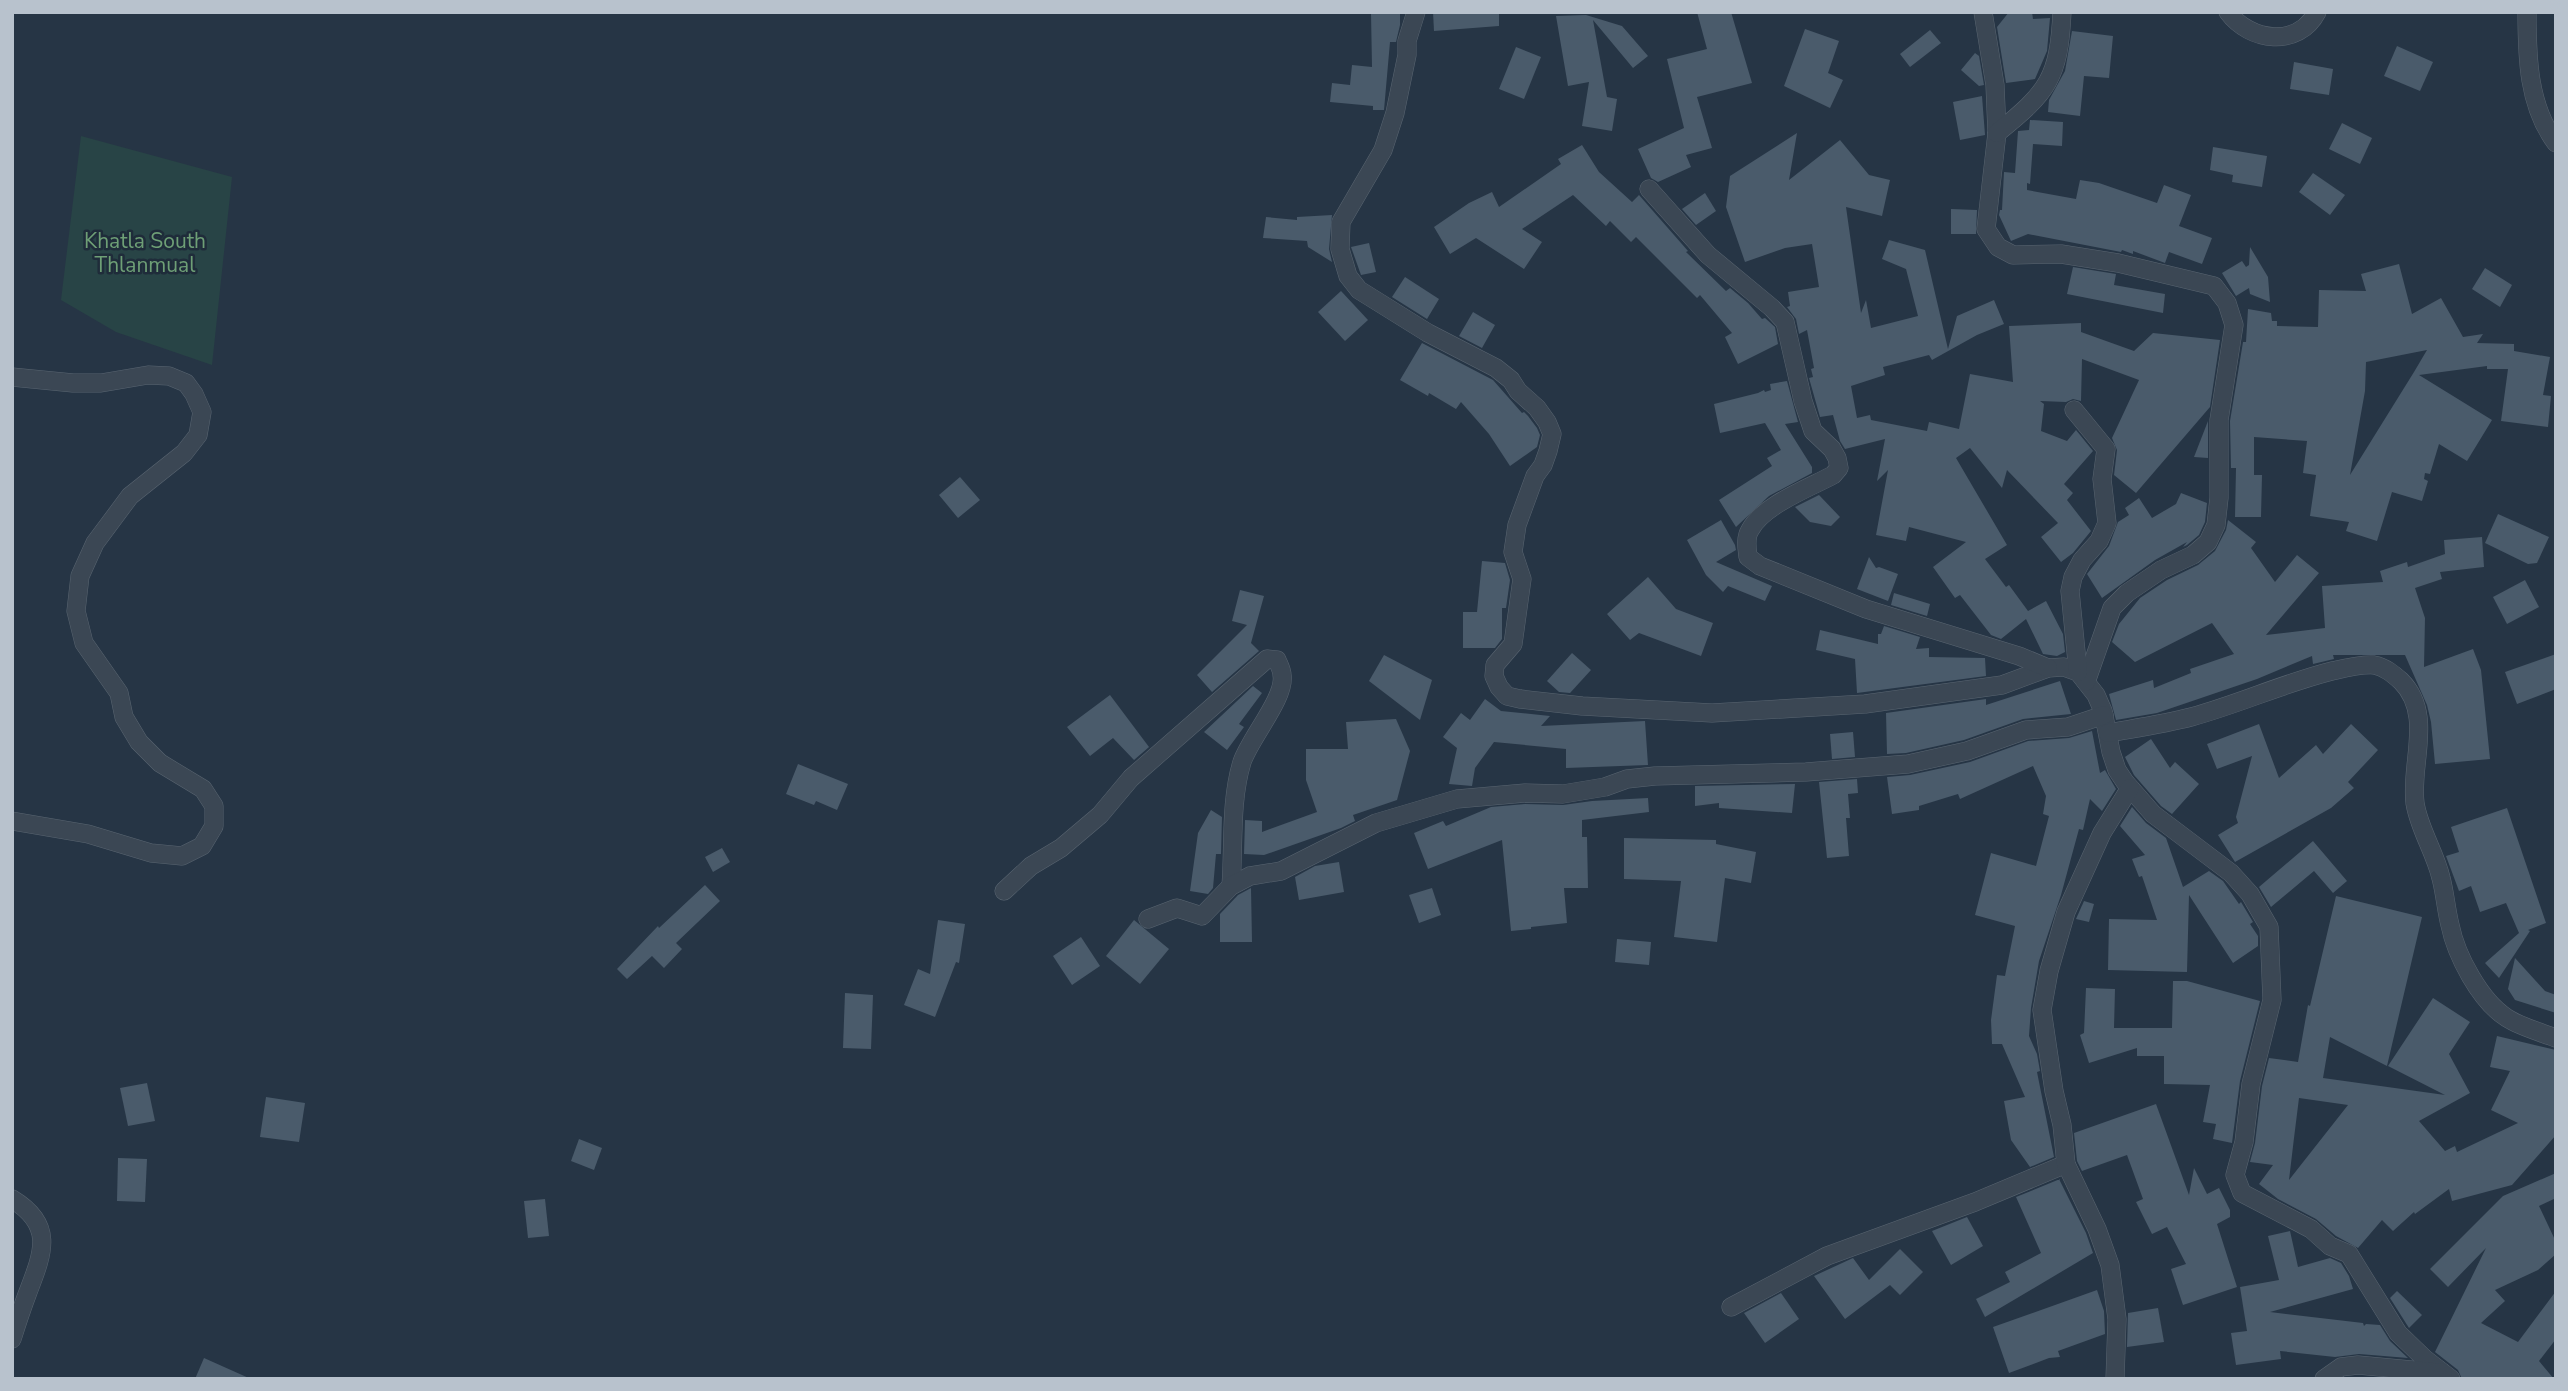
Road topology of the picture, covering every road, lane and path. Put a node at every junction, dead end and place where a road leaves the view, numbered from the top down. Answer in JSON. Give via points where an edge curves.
{"nodes":[{"id":1,"x":1416,"y":12,"type":"edge"},
{"id":2,"x":1983,"y":12,"type":"edge"},
{"id":3,"x":2062,"y":12,"type":"edge"},
{"id":4,"x":2228,"y":12,"type":"edge"},
{"id":5,"x":2317,"y":12,"type":"edge"},
{"id":6,"x":2527,"y":12,"type":"edge"},
{"id":7,"x":1997,"y":133,"type":"junction"},
{"id":8,"x":2556,"y":143,"type":"edge"},
{"id":9,"x":1649,"y":188,"type":"dead end"},
{"id":10,"x":12,"y":377,"type":"edge"},
{"id":11,"x":2074,"y":410,"type":"dead end"},
{"id":12,"x":2048,"y":668,"type":"junction"},
{"id":13,"x":2082,"y":677,"type":"junction"},
{"id":14,"x":2106,"y":724,"type":"junction"},
{"id":15,"x":2130,"y":788,"type":"junction"},
{"id":16,"x":12,"y":821,"type":"edge"},
{"id":17,"x":1231,"y":886,"type":"junction"},
{"id":18,"x":1004,"y":891,"type":"dead end"},
{"id":19,"x":1148,"y":919,"type":"dead end"},
{"id":20,"x":2556,"y":1038,"type":"edge"},
{"id":21,"x":2066,"y":1164,"type":"junction"},
{"id":22,"x":12,"y":1199,"type":"edge"},
{"id":23,"x":1731,"y":1307,"type":"dead end"},
{"id":24,"x":12,"y":1339,"type":"edge"},
{"id":25,"x":2449,"y":1376,"type":"edge"},
{"id":26,"x":2115,"y":1379,"type":"edge"},
{"id":27,"x":2324,"y":1379,"type":"edge"}],
"edges":[{"from":1,"to":12,"type":"street","via":[[1384,150],[1340,222],[1340,248],[1348,276],[1359,289],[1511,380],[1537,408],[1552,434],[1517,525],[1513,552],[1522,579],[1513,643],[1495,665],[1494,676],[1507,696],[1644,711],[1712,713],[1865,704],[1970,691]]},
{"from":2,"to":7,"type":"street","via":[[1996,85]]},
{"from":3,"to":7,"type":"street","via":[[2060,47],[2050,78],[2028,109]]},
{"from":4,"to":5,"type":"street","via":[[2238,25],[2260,35],[2288,37],[2309,26]]},
{"from":6,"to":8,"type":"street","via":[[2529,68],[2537,107]]},
{"from":7,"to":13,"type":"street","via":[[1986,229],[1998,247],[2013,255],[2061,254],[2119,263],[2214,286],[2227,303],[2234,325],[2220,420],[2216,525],[2208,542],[2193,555],[2161,570],[2112,608]]},
{"from":9,"to":12,"type":"street","via":[[1708,255],[1785,322],[1813,431],[1837,458],[1839,468],[1833,475],[1768,510],[1749,530],[1748,557],[1866,609]]},
{"from":10,"to":16,"type":"street","via":[[87,383],[169,376],[186,383],[194,394],[202,412],[198,435],[184,453],[130,496],[95,543],[80,576],[76,611],[84,643],[118,693],[124,718],[139,742],[160,763],[203,789],[214,806],[214,826],[202,846],[181,856]]},
{"from":11,"to":13,"type":"street","via":[[2106,449],[2102,479],[2107,523],[2077,568],[2070,591]]},
{"from":12,"to":13,"type":"street","via":[[2064,667]]},
{"from":13,"to":14,"type":"street","via":[[2096,695]]},
{"from":14,"to":15,"type":"street","via":[[2117,770]]},
{"from":14,"to":17,"type":"street","via":[[2025,730],[1967,751],[1908,764],[1655,776],[1563,794],[1457,799],[1376,823],[1281,871],[1250,876]]},
{"from":14,"to":20,"type":"street","via":[[2192,717],[2346,668],[2374,665],[2390,671],[2407,687],[2416,706],[2420,731],[2416,805],[2442,879],[2457,949],[2490,1003],[2507,1018]]},
{"from":15,"to":21,"type":"street","via":[[2102,833],[2066,912],[2042,1010]]},
{"from":15,"to":25,"type":"street","via":[[2153,814],[2231,873],[2269,927],[2272,1000],[2235,1175],[2242,1193],[2349,1254],[2398,1333]]},
{"from":17,"to":18,"type":"street","via":[[1237,782],[1254,736],[1279,697],[1283,677],[1277,660],[1266,659],[1131,778],[1100,816]]},
{"from":17,"to":19,"type":"street","via":[[1202,916],[1177,908]]},
{"from":21,"to":23,"type":"street","via":[[1827,1256]]},
{"from":21,"to":26,"type":"street","via":[[2109,1265],[2117,1319]]},
{"from":22,"to":24,"type":"street","via":[[35,1217],[42,1233],[42,1254]]},
{"from":25,"to":27,"type":"street","via":[[2358,1365],[2341,1367]]}]}
